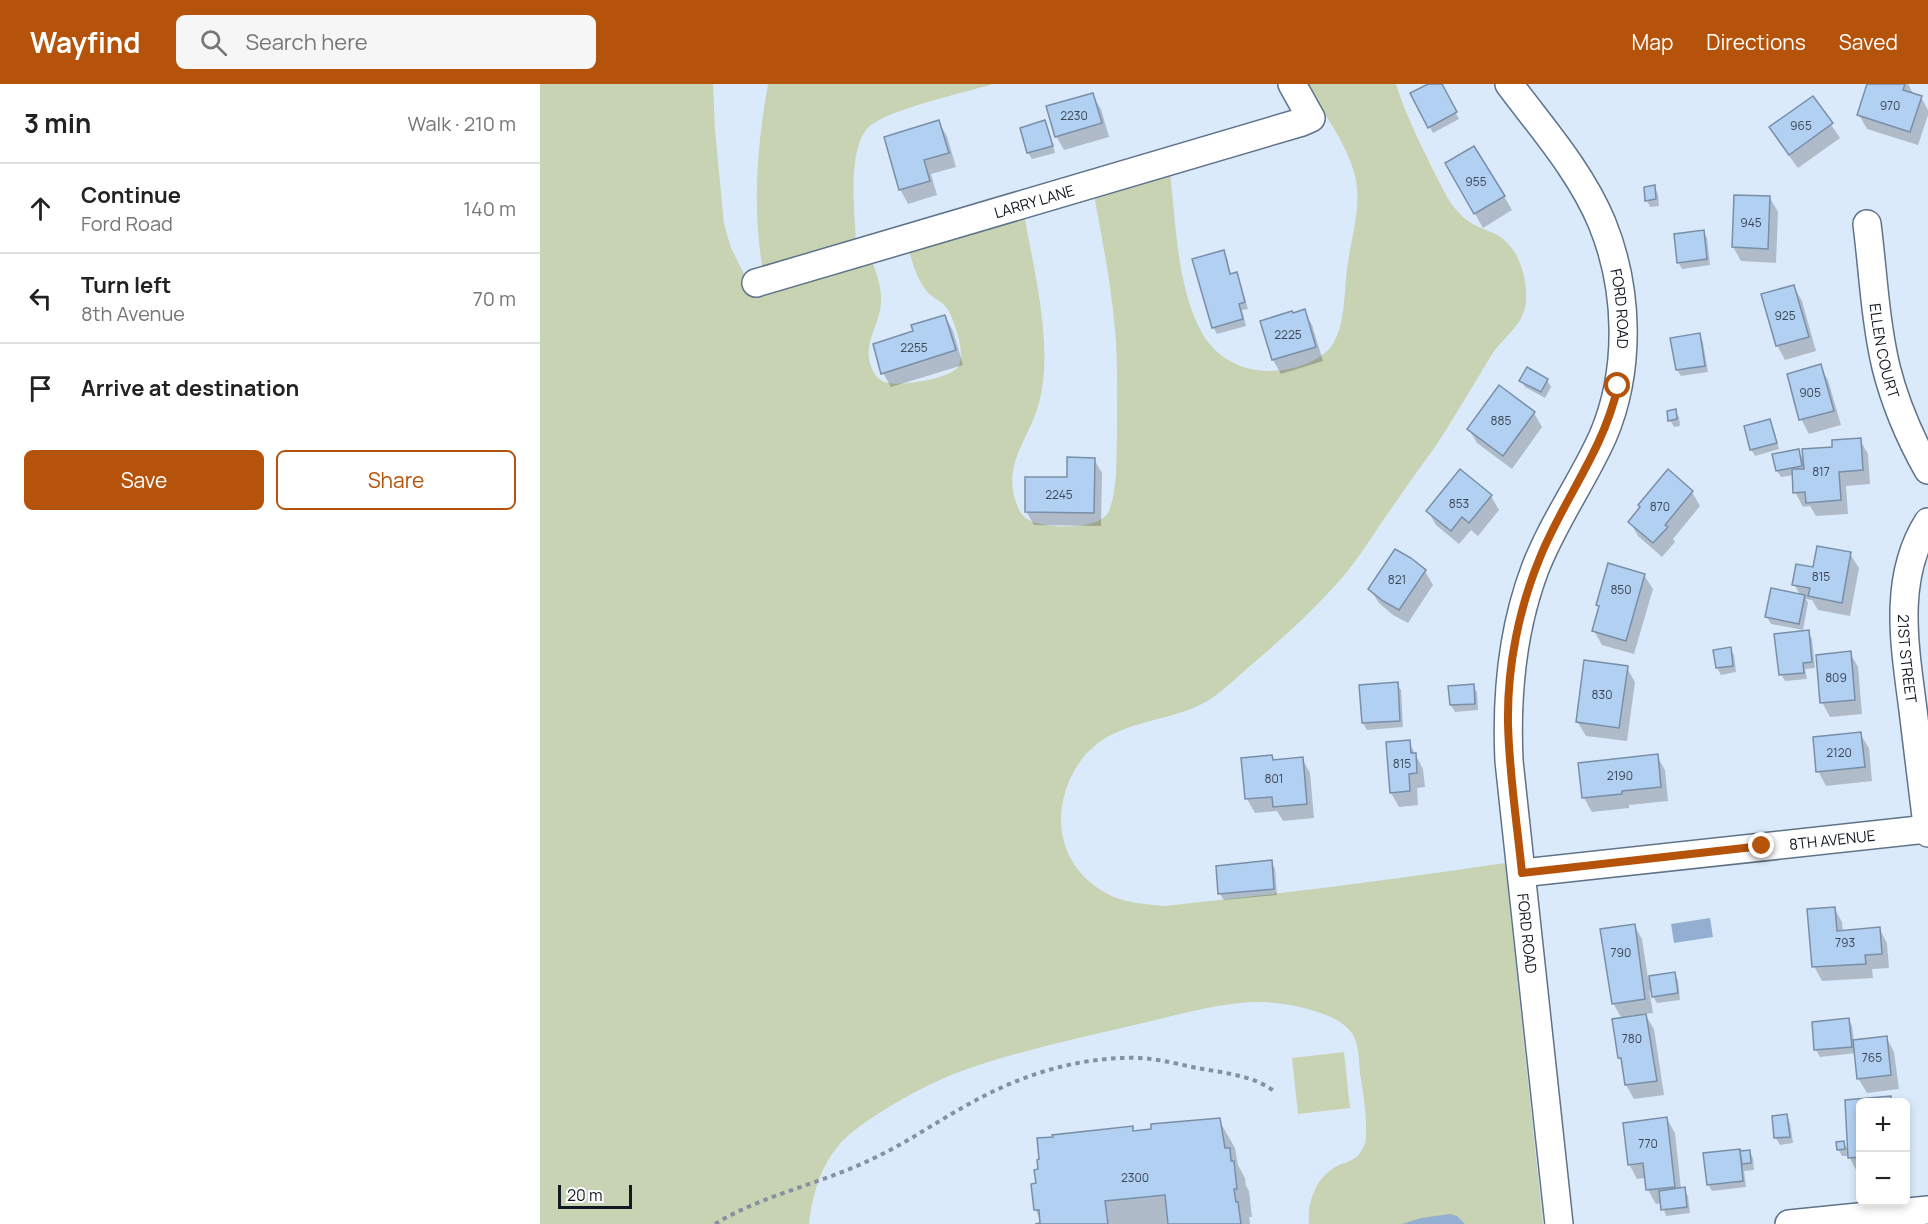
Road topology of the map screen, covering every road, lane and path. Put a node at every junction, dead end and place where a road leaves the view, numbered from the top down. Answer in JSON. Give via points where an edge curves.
{"nodes":[{"id":1,"x":1292,"y":84,"type":"edge"},
{"id":2,"x":1509,"y":84,"type":"edge"},
{"id":3,"x":1867,"y":224,"type":"dead end"},
{"id":4,"x":756,"y":283,"type":"dead end"},
{"id":5,"x":1928,"y":470,"type":"edge"},
{"id":6,"x":1928,"y":522,"type":"edge"},
{"id":7,"x":1928,"y":829,"type":"edge"},
{"id":8,"x":1928,"y":833,"type":"edge"},
{"id":9,"x":1522,"y":873,"type":"junction"},
{"id":10,"x":1275,"y":1092,"type":"dead end"},
{"id":11,"x":1928,"y":1210,"type":"edge"},
{"id":12,"x":715,"y":1224,"type":"edge"},
{"id":13,"x":1559,"y":1224,"type":"edge"},
{"id":14,"x":1789,"y":1224,"type":"edge"}],
"edges":[{"from":1,"to":4,"type":"street","name":"LARRY LANE","via":[[1311,118]]},
{"from":2,"to":9,"type":"street","name":"FORD ROAD","via":[[1576,174],[1596,210],[1615,264],[1623,329],[1618,386],[1609,418],[1542,553],[1517,634],[1508,722]]},
{"from":3,"to":5,"type":"street","name":"ELLEN COURT","via":[[1886,366],[1903,419]]},
{"from":6,"to":7,"type":"street","name":"21ST STREET","via":[[1912,557],[1904,604],[1905,646]]},
{"from":7,"to":8,"type":"street","name":"21ST STREET"},
{"from":7,"to":9,"type":"street","name":"8TH AVENUE"},
{"from":9,"to":13,"type":"street","name":"FORD ROAD"},
{"from":10,"to":12,"type":"path","via":[[1241,1077],[1147,1059],[1098,1060],[1050,1070],[988,1094],[872,1159]]},
{"from":11,"to":14,"type":"street"}]}
